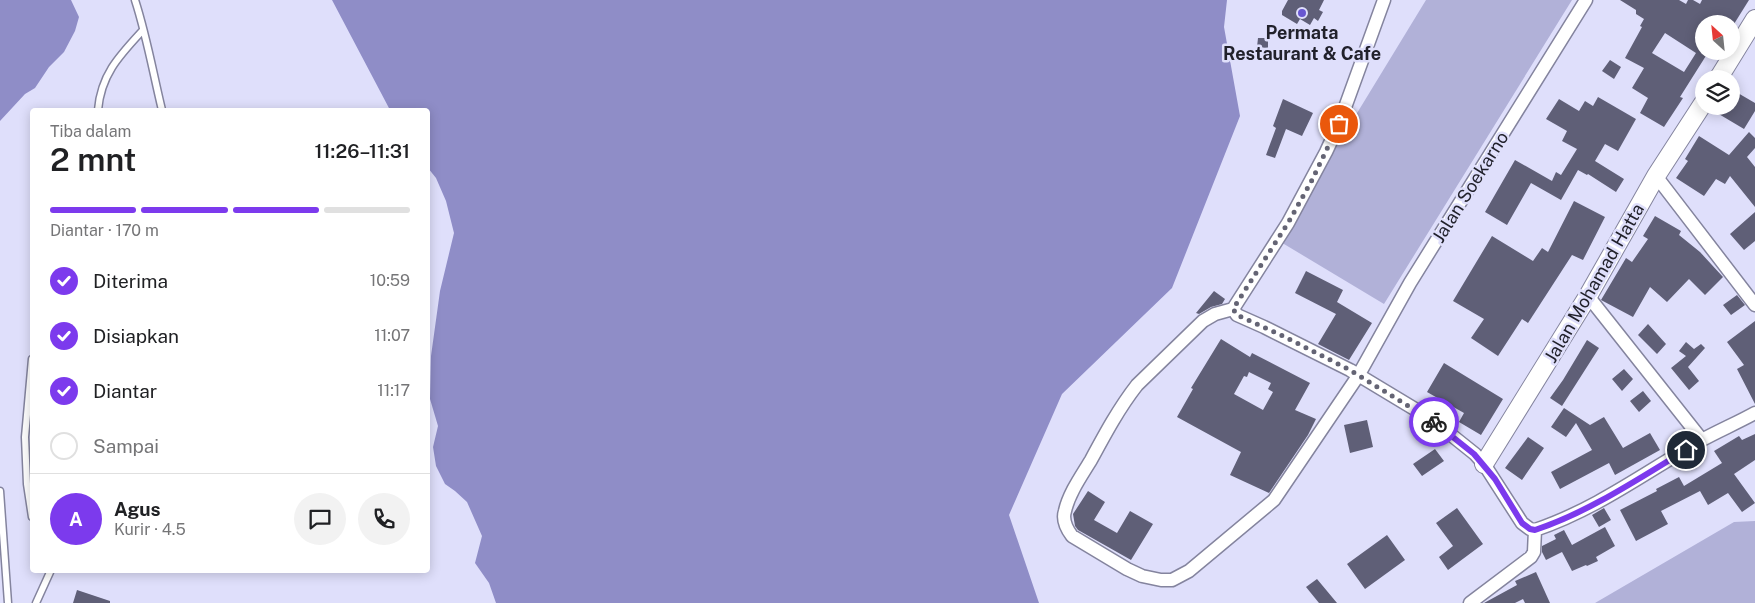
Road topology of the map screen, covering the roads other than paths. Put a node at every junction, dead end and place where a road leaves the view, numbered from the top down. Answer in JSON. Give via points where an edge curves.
{"nodes":[{"id":1,"x":1384,"y":0,"type":"edge"},
{"id":2,"x":1586,"y":0,"type":"edge"},
{"id":3,"x":137,"y":1,"type":"edge"},
{"id":4,"x":1755,"y":19,"type":"edge"},
{"id":5,"x":143,"y":30,"type":"junction"},
{"id":6,"x":1724,"y":70,"type":"edge"},
{"id":7,"x":98,"y":108,"type":"edge"},
{"id":8,"x":162,"y":108,"type":"edge"},
{"id":9,"x":1696,"y":115,"type":"edge"},
{"id":10,"x":1656,"y":176,"type":"junction"},
{"id":11,"x":1588,"y":296,"type":"junction"},
{"id":12,"x":1755,"y":305,"type":"edge"},
{"id":13,"x":1233,"y":309,"type":"junction"},
{"id":14,"x":1358,"y":376,"type":"junction"},
{"id":15,"x":30,"y":385,"type":"edge"},
{"id":16,"x":1755,"y":414,"type":"edge"},
{"id":17,"x":1702,"y":440,"type":"junction"},
{"id":18,"x":1484,"y":464,"type":"junction"},
{"id":19,"x":0,"y":491,"type":"edge"},
{"id":20,"x":30,"y":500,"type":"edge"},
{"id":21,"x":1535,"y":530,"type":"junction"},
{"id":22,"x":48,"y":573,"type":"edge"},
{"id":23,"x":8,"y":603,"type":"edge"},
{"id":24,"x":36,"y":603,"type":"edge"},
{"id":25,"x":1470,"y":603,"type":"edge"}],
"edges":[{"from":1,"to":13,"type":"street","via":[[1326,152],[1288,223]]},
{"from":2,"to":14,"type":"street","name":"Jalan Soekarno","via":[[1410,283]]},
{"from":3,"to":5,"type":"lane"},
{"from":4,"to":6,"type":"street"},
{"from":5,"to":7,"type":"lane","via":[[108,72],[99,94]]},
{"from":5,"to":8,"type":"lane"},
{"from":9,"to":10,"type":"street","name":"Jalan Mohamad Hatta"},
{"from":10,"to":11,"type":"street","name":"Jalan Mohamad Hatta"},
{"from":10,"to":12,"type":"street"},
{"from":11,"to":17,"type":"street"},
{"from":11,"to":18,"type":"street","name":"Jalan Mohamad Hatta"},
{"from":13,"to":14,"type":"street","via":[[1237,315]]},
{"from":13,"to":14,"type":"street","name":"Jalan Soekarno","via":[[1203,321],[1137,385],[1104,436],[1064,511],[1066,528],[1072,536],[1127,569],[1161,580],[1180,577],[1257,516],[1283,489]]},
{"from":14,"to":18,"type":"street","via":[[1425,416]]},
{"from":15,"to":20,"type":"lane","via":[[26,437]]},
{"from":16,"to":17,"type":"street"},
{"from":17,"to":21,"type":"street","via":[[1572,515]]},
{"from":18,"to":21,"type":"street","via":[[1522,523]]},
{"from":19,"to":23,"type":"lane"},
{"from":21,"to":25,"type":"street","via":[[1531,557]]},
{"from":22,"to":24,"type":"lane"}]}
